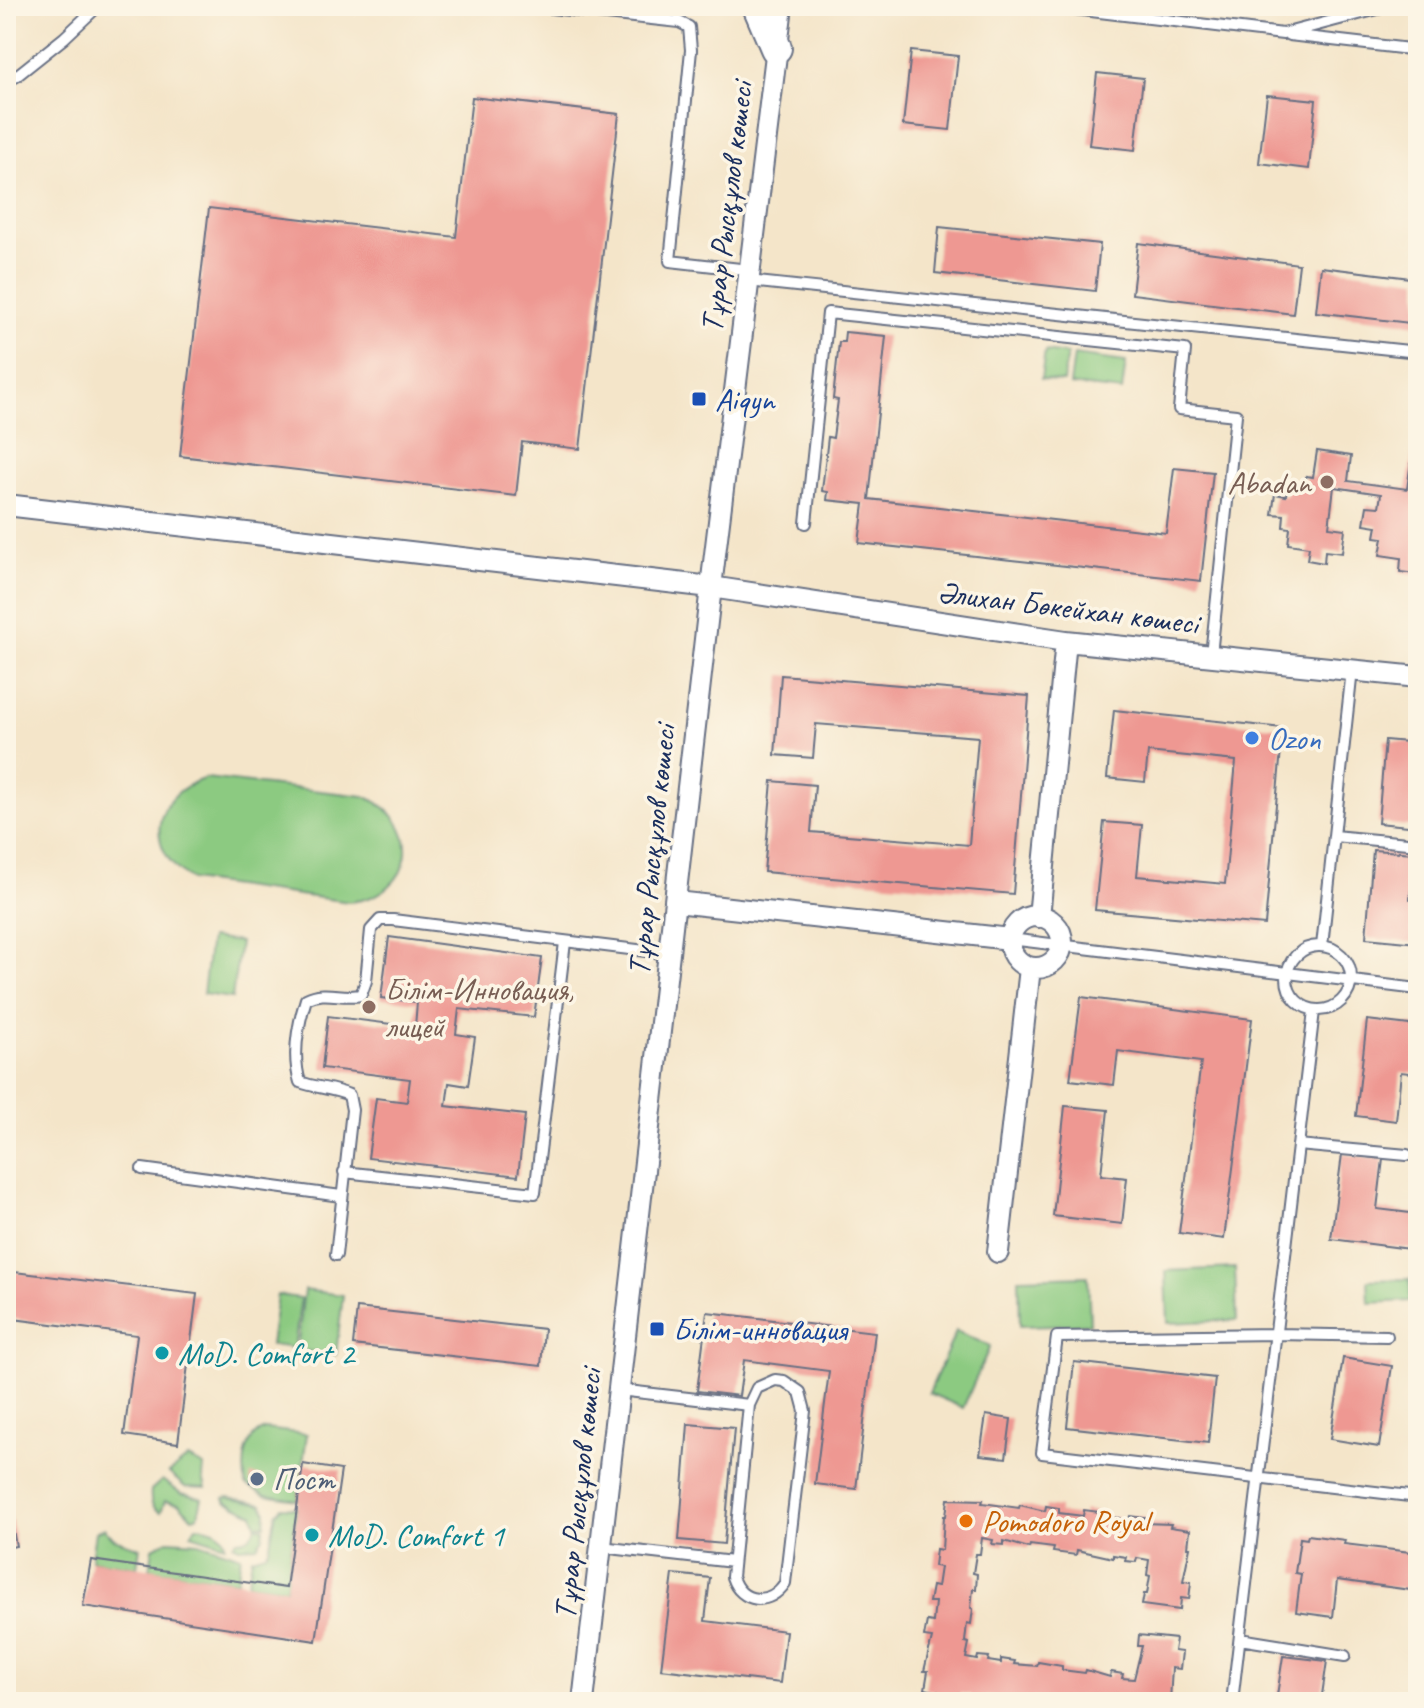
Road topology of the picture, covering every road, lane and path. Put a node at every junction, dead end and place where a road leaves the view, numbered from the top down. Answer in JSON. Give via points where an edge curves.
{"nodes":[{"id":1,"x":98,"y":6,"type":"edge"},
{"id":2,"x":533,"y":6,"type":"edge"},
{"id":3,"x":758,"y":6,"type":"edge"},
{"id":4,"x":782,"y":6,"type":"edge"},
{"id":5,"x":1042,"y":6,"type":"edge"},
{"id":6,"x":1050,"y":6,"type":"edge"},
{"id":7,"x":1389,"y":6,"type":"edge"},
{"id":8,"x":1283,"y":34,"type":"junction"},
{"id":9,"x":776,"y":48,"type":"junction"},
{"id":10,"x":1418,"y":50,"type":"edge"},
{"id":11,"x":6,"y":79,"type":"edge"},
{"id":12,"x":748,"y":275,"type":"junction"},
{"id":13,"x":1418,"y":352,"type":"edge"},
{"id":14,"x":6,"y":505,"type":"edge"},
{"id":15,"x":806,"y":523,"type":"dead end"},
{"id":16,"x":711,"y":587,"type":"junction"},
{"id":17,"x":1066,"y":641,"type":"junction"},
{"id":18,"x":1211,"y":655,"type":"junction"},
{"id":19,"x":1352,"y":670,"type":"junction"},
{"id":20,"x":1418,"y":677,"type":"edge"},
{"id":21,"x":1334,"y":836,"type":"junction"},
{"id":22,"x":1418,"y":844,"type":"edge"},
{"id":23,"x":676,"y":902,"type":"junction"},
{"id":24,"x":1039,"y":917,"type":"junction"},
{"id":25,"x":1010,"y":939,"type":"junction"},
{"id":26,"x":565,"y":942,"type":"junction"},
{"id":27,"x":1322,"y":946,"type":"junction"},
{"id":28,"x":1062,"y":947,"type":"junction"},
{"id":29,"x":670,"y":954,"type":"junction"},
{"id":30,"x":1030,"y":968,"type":"junction"},
{"id":31,"x":1287,"y":973,"type":"junction"},
{"id":32,"x":1353,"y":981,"type":"junction"},
{"id":33,"x":1418,"y":989,"type":"edge"},
{"id":34,"x":1314,"y":1011,"type":"junction"},
{"id":35,"x":1298,"y":1145,"type":"junction"},
{"id":36,"x":1407,"y":1155,"type":"dead end"},
{"id":37,"x":142,"y":1169,"type":"dead end"},
{"id":38,"x":344,"y":1172,"type":"junction"},
{"id":39,"x":341,"y":1196,"type":"junction"},
{"id":40,"x":998,"y":1252,"type":"dead end"},
{"id":41,"x":336,"y":1255,"type":"dead end"},
{"id":42,"x":1276,"y":1334,"type":"junction"},
{"id":43,"x":1387,"y":1336,"type":"dead end"},
{"id":44,"x":619,"y":1390,"type":"junction"},
{"id":45,"x":749,"y":1405,"type":"junction"},
{"id":46,"x":1260,"y":1479,"type":"junction"},
{"id":47,"x":1418,"y":1497,"type":"edge"},
{"id":48,"x":601,"y":1547,"type":"junction"},
{"id":49,"x":733,"y":1562,"type":"junction"},
{"id":50,"x":1240,"y":1639,"type":"junction"},
{"id":51,"x":1345,"y":1656,"type":"dead end"},
{"id":52,"x":583,"y":1702,"type":"edge"},
{"id":53,"x":1232,"y":1702,"type":"edge"}],
"edges":[{"from":1,"to":11,"type":"lane","via":[[15,77]]},
{"from":2,"to":12,"type":"lane","via":[[689,27],[670,261]]},
{"from":3,"to":9,"type":"main road"},
{"from":4,"to":9,"type":"street","name":"Тұрар Рысқұлов көшесі"},
{"from":5,"to":6,"type":"lane"},
{"from":6,"to":8,"type":"lane"},
{"from":7,"to":8,"type":"lane"},
{"from":8,"to":10,"type":"lane"},
{"from":9,"to":12,"type":"street","name":"Тұрар Рысқұлов көшесі"},
{"from":12,"to":13,"type":"lane"},
{"from":12,"to":16,"type":"street","name":"Тұрар Рысқұлов көшесі"},
{"from":14,"to":16,"type":"street","name":"Әлихан Бөкейхан көшесі"},
{"from":15,"to":18,"type":"lane","via":[[828,313],[1185,350],[1179,409],[1236,415]]},
{"from":16,"to":17,"type":"street","name":"Әлихан Бөкейхан көшесі"},
{"from":16,"to":23,"type":"street","name":"Тұрар Рысқұлов көшесі"},
{"from":17,"to":18,"type":"street","name":"Әлихан Бөкейхан көшесі"},
{"from":17,"to":24,"type":"street"},
{"from":18,"to":19,"type":"street","name":"Әлихан Бөкейхан көшесі"},
{"from":19,"to":20,"type":"street","name":"Әлихан Бөкейхан көшесі"},
{"from":19,"to":21,"type":"lane"},
{"from":21,"to":22,"type":"lane"},
{"from":21,"to":27,"type":"lane"},
{"from":23,"to":25,"type":"street"},
{"from":23,"to":29,"type":"street","name":"Тұрар Рысқұлов көшесі"},
{"from":24,"to":25,"type":"street","via":[[1017,924]]},
{"from":24,"to":28,"type":"street","via":[[1056,926]]},
{"from":25,"to":28,"type":"lane"},
{"from":25,"to":30,"type":"street","via":[[1017,960]]},
{"from":26,"to":29,"type":"lane"},
{"from":26,"to":38,"type":"lane","via":[[535,1193]]},
{"from":26,"to":38,"type":"lane","via":[[380,920],[371,930],[361,995],[318,993],[306,999],[301,1015],[295,1068],[300,1082],[349,1095]]},
{"from":27,"to":31,"type":"lane","via":[[1303,950]]},
{"from":27,"to":32,"type":"lane","via":[[1347,961]]},
{"from":28,"to":30,"type":"street","via":[[1054,961]]},
{"from":28,"to":31,"type":"lane"},
{"from":29,"to":44,"type":"street","name":"Тұрар Рысқұлов көшесі"},
{"from":30,"to":40,"type":"street"},
{"from":31,"to":32,"type":"lane"},
{"from":31,"to":34,"type":"lane","via":[[1296,1002]]},
{"from":32,"to":33,"type":"lane"},
{"from":32,"to":34,"type":"lane","via":[[1335,1007]]},
{"from":34,"to":35,"type":"lane"},
{"from":35,"to":36,"type":"lane"},
{"from":35,"to":42,"type":"lane"},
{"from":37,"to":39,"type":"lane"},
{"from":38,"to":39,"type":"lane"},
{"from":39,"to":41,"type":"lane"},
{"from":42,"to":43,"type":"lane"},
{"from":42,"to":46,"type":"lane"},
{"from":42,"to":46,"type":"lane","via":[[1057,1337],[1042,1453]]},
{"from":44,"to":45,"type":"lane"},
{"from":44,"to":48,"type":"street","name":"Тұрар Рысқұлов көшесі"},
{"from":45,"to":49,"type":"lane"},
{"from":45,"to":49,"type":"lane","via":[[757,1388],[775,1380],[793,1386],[805,1411],[785,1583],[774,1596],[748,1597],[735,1586]]},
{"from":46,"to":47,"type":"lane"},
{"from":46,"to":50,"type":"lane"},
{"from":48,"to":49,"type":"lane"},
{"from":48,"to":52,"type":"street","name":"Тұрар Рысқұлов көшесі"},
{"from":50,"to":51,"type":"lane"},
{"from":50,"to":53,"type":"lane"}]}
